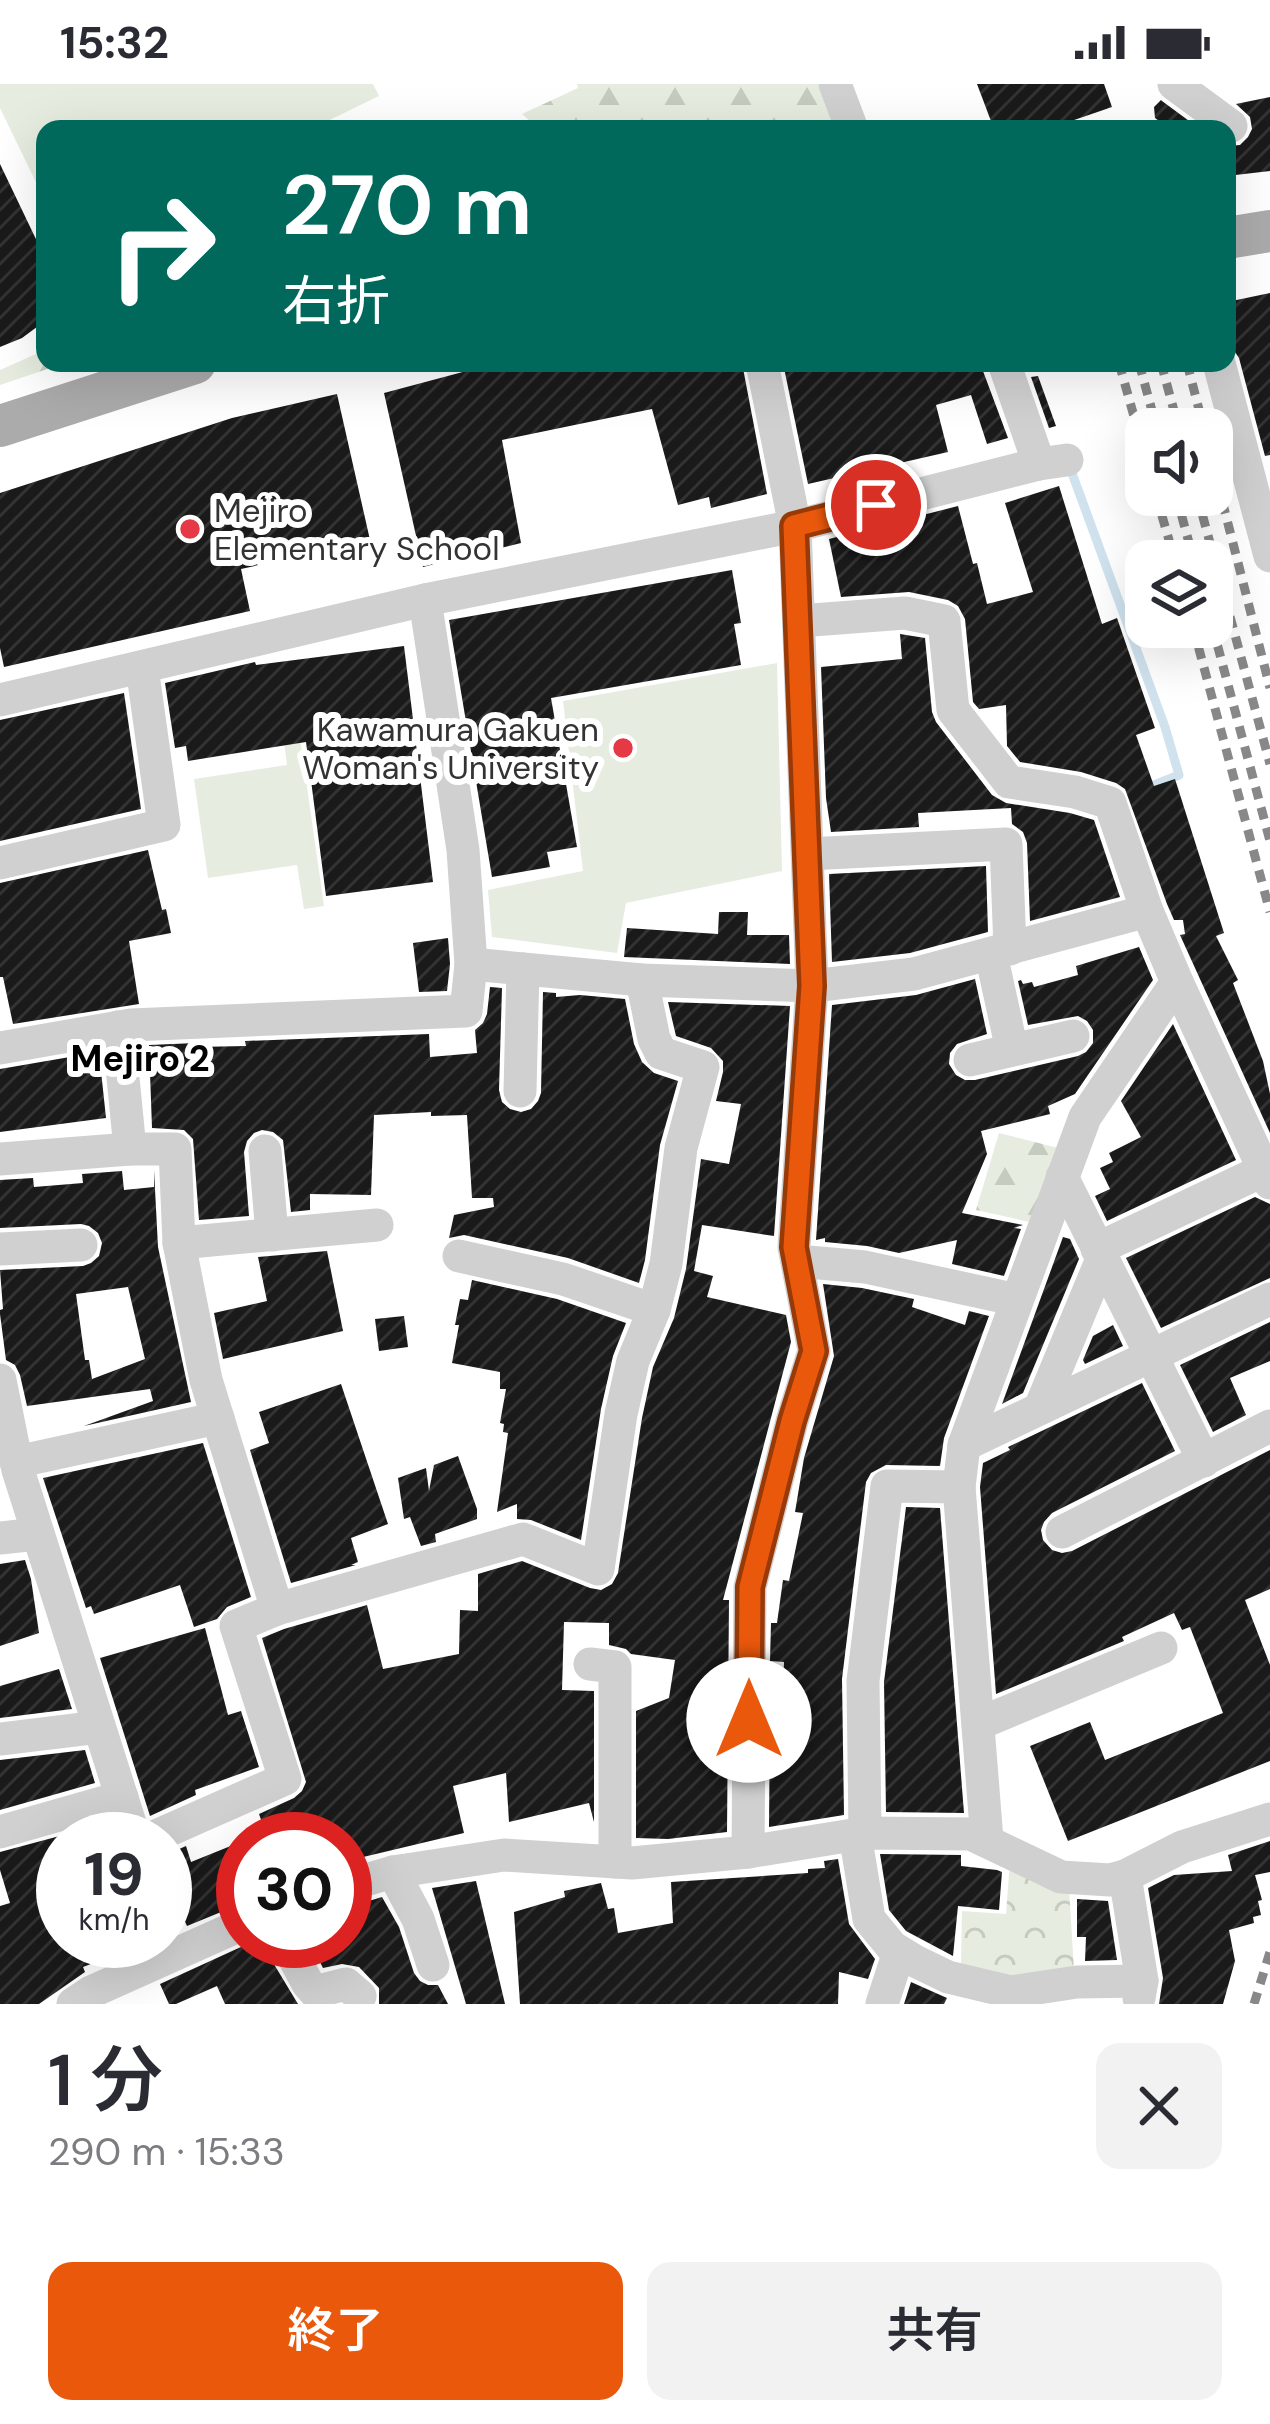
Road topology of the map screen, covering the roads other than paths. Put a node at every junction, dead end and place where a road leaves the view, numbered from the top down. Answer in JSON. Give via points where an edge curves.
{"nodes":[{"id":1,"x":835,"y":84,"type":"edge"},
{"id":2,"x":1174,"y":84,"type":"edge"},
{"id":3,"x":849,"y":120,"type":"edge"},
{"id":4,"x":1223,"y":120,"type":"edge"},
{"id":5,"x":1270,"y":232,"type":"edge"},
{"id":6,"x":1236,"y":237,"type":"edge"},
{"id":7,"x":167,"y":372,"type":"edge"},
{"id":8,"x":764,"y":372,"type":"edge"},
{"id":9,"x":1008,"y":372,"type":"edge"},
{"id":10,"x":1221,"y":372,"type":"edge"},
{"id":11,"x":0,"y":426,"type":"edge"},
{"id":12,"x":794,"y":526,"type":"junction"},
{"id":13,"x":1270,"y":556,"type":"edge"},
{"id":14,"x":425,"y":600,"type":"junction"},
{"id":15,"x":799,"y":621,"type":"junction"},
{"id":16,"x":142,"y":668,"type":"junction"},
{"id":17,"x":0,"y":700,"type":"edge"},
{"id":18,"x":808,"y":854,"type":"junction"},
{"id":19,"x":0,"y":863,"type":"edge"},
{"id":20,"x":1148,"y":911,"type":"junction"},
{"id":21,"x":1001,"y":951,"type":"junction"},
{"id":22,"x":471,"y":964,"type":"junction"},
{"id":23,"x":523,"y":969,"type":"junction"},
{"id":24,"x":642,"y":980,"type":"junction"},
{"id":25,"x":1177,"y":982,"type":"junction"},
{"id":26,"x":812,"y":986,"type":"junction"},
{"id":27,"x":118,"y":1027,"type":"junction"},
{"id":28,"x":1073,"y":1036,"type":"dead end"},
{"id":29,"x":0,"y":1048,"type":"edge"},
{"id":30,"x":1012,"y":1050,"type":"junction"},
{"id":31,"x":970,"y":1060,"type":"dead end"},
{"id":32,"x":520,"y":1091,"type":"dead end"},
{"id":33,"x":130,"y":1149,"type":"junction"},
{"id":34,"x":265,"y":1151,"type":"dead end"},
{"id":35,"x":0,"y":1160,"type":"edge"},
{"id":36,"x":1267,"y":1176,"type":"edge"},
{"id":37,"x":1062,"y":1177,"type":"junction"},
{"id":38,"x":377,"y":1226,"type":"dead end"},
{"id":39,"x":272,"y":1235,"type":"junction"},
{"id":40,"x":179,"y":1243,"type":"junction"},
{"id":41,"x":82,"y":1245,"type":"dead end"},
{"id":42,"x":0,"y":1249,"type":"edge"},
{"id":43,"x":1100,"y":1254,"type":"junction"},
{"id":44,"x":459,"y":1256,"type":"dead end"},
{"id":45,"x":797,"y":1262,"type":"junction"},
{"id":46,"x":1270,"y":1299,"type":"edge"},
{"id":47,"x":1017,"y":1300,"type":"junction"},
{"id":48,"x":654,"y":1310,"type":"junction"},
{"id":49,"x":1149,"y":1356,"type":"junction"},
{"id":50,"x":0,"y":1379,"type":"edge"},
{"id":51,"x":1040,"y":1408,"type":"junction"},
{"id":52,"x":218,"y":1418,"type":"junction"},
{"id":53,"x":1270,"y":1426,"type":"edge"},
{"id":54,"x":964,"y":1445,"type":"junction"},
{"id":55,"x":1204,"y":1461,"type":"junction"},
{"id":56,"x":16,"y":1462,"type":"junction"},
{"id":57,"x":959,"y":1487,"type":"junction"},
{"id":58,"x":1062,"y":1532,"type":"dead end"},
{"id":59,"x":37,"y":1534,"type":"junction"},
{"id":60,"x":0,"y":1538,"type":"edge"},
{"id":61,"x":277,"y":1609,"type":"junction"},
{"id":62,"x":1161,"y":1648,"type":"dead end"},
{"id":63,"x":590,"y":1664,"type":"dead end"},
{"id":64,"x":978,"y":1724,"type":"junction"},
{"id":65,"x":99,"y":1727,"type":"junction"},
{"id":66,"x":0,"y":1739,"type":"edge"},
{"id":67,"x":122,"y":1797,"type":"junction"},
{"id":68,"x":127,"y":1812,"type":"edge"},
{"id":69,"x":1270,"y":1819,"type":"edge"},
{"id":70,"x":192,"y":1820,"type":"edge"},
{"id":71,"x":0,"y":1832,"type":"edge"},
{"id":72,"x":860,"y":1833,"type":"junction"},
{"id":73,"x":988,"y":1840,"type":"junction"},
{"id":74,"x":748,"y":1852,"type":"junction"},
{"id":75,"x":615,"y":1862,"type":"junction"},
{"id":76,"x":393,"y":1872,"type":"junction"},
{"id":77,"x":1125,"y":1876,"type":"junction"},
{"id":78,"x":372,"y":1878,"type":"edge"},
{"id":79,"x":216,"y":1938,"type":"edge"},
{"id":80,"x":899,"y":1952,"type":"junction"},
{"id":81,"x":299,"y":1968,"type":"edge"},
{"id":82,"x":153,"y":1969,"type":"edge"},
{"id":83,"x":436,"y":1977,"type":"dead end"},
{"id":84,"x":1140,"y":1993,"type":"edge"},
{"id":85,"x":360,"y":1996,"type":"dead end"},
{"id":86,"x":1010,"y":1998,"type":"edge"},
{"id":87,"x":74,"y":2004,"type":"edge"},
{"id":88,"x":882,"y":2004,"type":"edge"}],
"edges":[{"from":1,"to":3,"type":"street"},
{"from":2,"to":4,"type":"street"},
{"from":5,"to":6,"type":"main road"},
{"from":7,"to":11,"type":"main road"},
{"from":8,"to":12,"type":"street"},
{"from":9,"to":12,"type":"street","via":[[1053,462]]},
{"from":10,"to":13,"type":"street"},
{"from":12,"to":14,"type":"street"},
{"from":12,"to":15,"type":"street"},
{"from":14,"to":16,"type":"street"},
{"from":14,"to":22,"type":"street","via":[[463,850]]},
{"from":15,"to":18,"type":"street"},
{"from":15,"to":20,"type":"street","via":[[905,613],[944,621],[952,710],[1009,782],[1110,803]]},
{"from":16,"to":17,"type":"street"},
{"from":16,"to":19,"type":"street","via":[[164,825]]},
{"from":18,"to":21,"type":"street","via":[[1006,844]]},
{"from":18,"to":26,"type":"street"},
{"from":20,"to":21,"type":"street"},
{"from":20,"to":25,"type":"street"},
{"from":21,"to":26,"type":"street","via":[[914,974]]},
{"from":21,"to":30,"type":"street"},
{"from":22,"to":23,"type":"street"},
{"from":22,"to":27,"type":"street","via":[[466,1011]]},
{"from":23,"to":24,"type":"street"},
{"from":23,"to":32,"type":"street"},
{"from":24,"to":26,"type":"street"},
{"from":24,"to":48,"type":"street","via":[[661,1053],[703,1067]]},
{"from":25,"to":36,"type":"street"},
{"from":25,"to":37,"type":"street","via":[[1085,1118]]},
{"from":26,"to":45,"type":"street"},
{"from":27,"to":29,"type":"street"},
{"from":27,"to":33,"type":"street"},
{"from":28,"to":30,"type":"street"},
{"from":30,"to":31,"type":"street"},
{"from":33,"to":35,"type":"street"},
{"from":33,"to":40,"type":"street","via":[[175,1149]]},
{"from":34,"to":39,"type":"street"},
{"from":36,"to":43,"type":"street"},
{"from":37,"to":43,"type":"street"},
{"from":37,"to":47,"type":"street"},
{"from":38,"to":39,"type":"street"},
{"from":39,"to":40,"type":"street"},
{"from":40,"to":52,"type":"street"},
{"from":41,"to":42,"type":"street"},
{"from":43,"to":49,"type":"street"},
{"from":43,"to":51,"type":"street"},
{"from":44,"to":48,"type":"street"},
{"from":45,"to":47,"type":"street","via":[[865,1267]]},
{"from":45,"to":74,"type":"street","via":[[814,1351],[750,1587]]},
{"from":46,"to":49,"type":"street"},
{"from":47,"to":54,"type":"street"},
{"from":48,"to":61,"type":"street","via":[[621,1414],[598,1569],[523,1539]]},
{"from":49,"to":51,"type":"street"},
{"from":49,"to":55,"type":"street"},
{"from":50,"to":56,"type":"street"},
{"from":51,"to":54,"type":"street"},
{"from":52,"to":56,"type":"street"},
{"from":52,"to":61,"type":"street"},
{"from":53,"to":55,"type":"street"},
{"from":54,"to":57,"type":"street"},
{"from":55,"to":58,"type":"street"},
{"from":56,"to":59,"type":"street"},
{"from":57,"to":64,"type":"street"},
{"from":57,"to":72,"type":"street","via":[[887,1486],[863,1681]]},
{"from":59,"to":60,"type":"street"},
{"from":59,"to":65,"type":"street"},
{"from":61,"to":70,"type":"street","via":[[236,1626],[285,1779]]},
{"from":62,"to":64,"type":"street"},
{"from":63,"to":75,"type":"street","via":[[615,1667]]},
{"from":64,"to":73,"type":"street"},
{"from":65,"to":66,"type":"street"},
{"from":65,"to":67,"type":"street"},
{"from":67,"to":68,"type":"street"},
{"from":67,"to":71,"type":"street"},
{"from":69,"to":77,"type":"street","via":[[1182,1847]]},
{"from":72,"to":73,"type":"street"},
{"from":72,"to":74,"type":"street"},
{"from":72,"to":80,"type":"street","via":[[869,1919]]},
{"from":73,"to":77,"type":"street","via":[[1061,1877]]},
{"from":74,"to":75,"type":"street"},
{"from":75,"to":76,"type":"street","via":[[504,1855]]},
{"from":76,"to":78,"type":"street"},
{"from":76,"to":83,"type":"street"},
{"from":77,"to":84,"type":"street"},
{"from":79,"to":82,"type":"street"},
{"from":80,"to":86,"type":"street"},
{"from":80,"to":88,"type":"street"},
{"from":81,"to":85,"type":"street","via":[[315,1992],[346,1984]]},
{"from":82,"to":87,"type":"street"},
{"from":84,"to":86,"type":"street","via":[[1077,1982]]}]}
